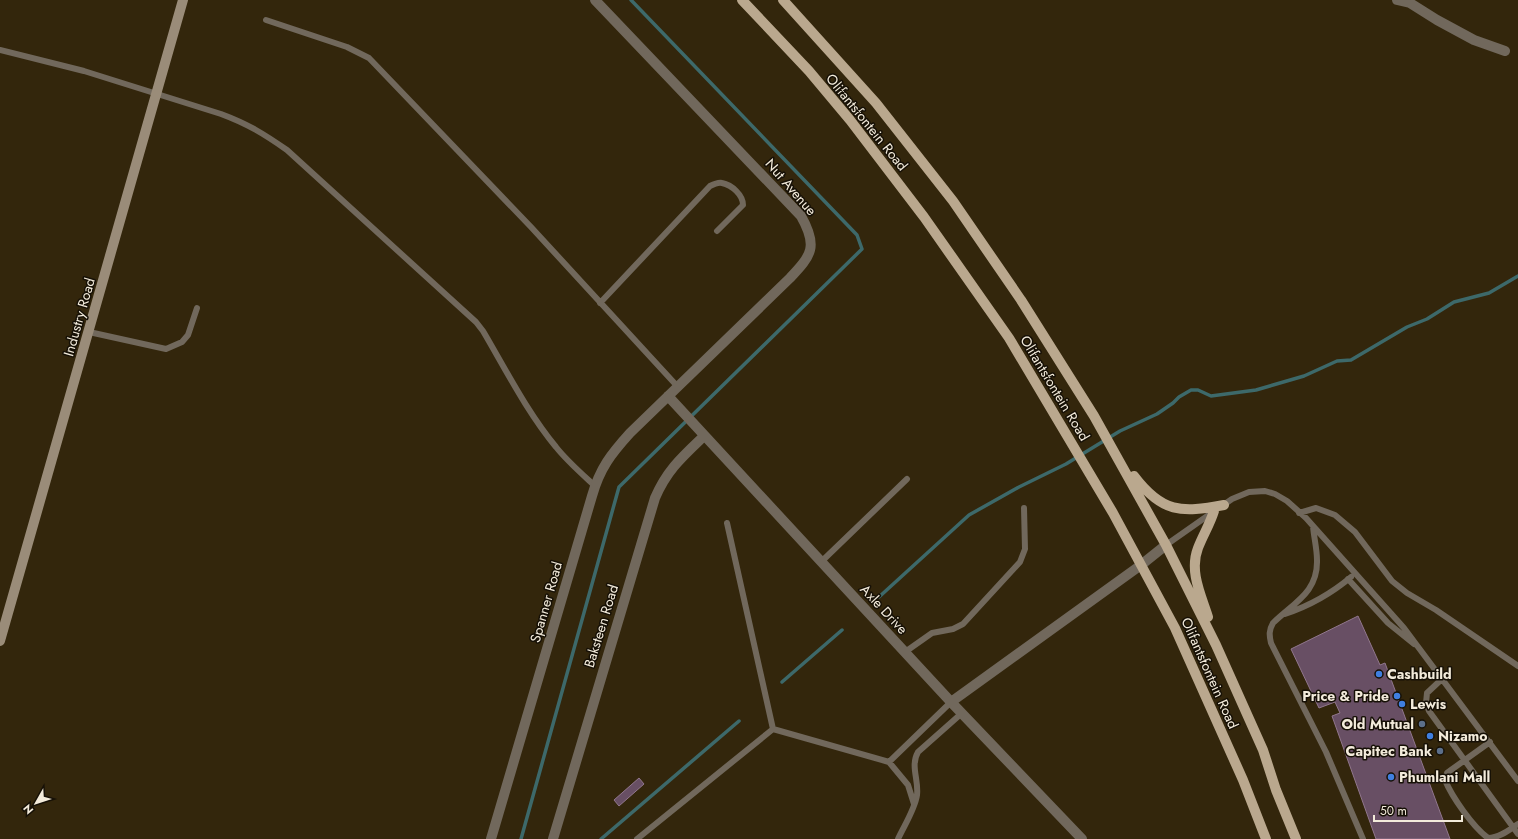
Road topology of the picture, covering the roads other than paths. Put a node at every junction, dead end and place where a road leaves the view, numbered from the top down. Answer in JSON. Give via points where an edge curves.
{"nodes":[{"id":1,"x":183,"y":0,"type":"edge"},
{"id":2,"x":595,"y":0,"type":"edge"},
{"id":3,"x":742,"y":0,"type":"edge"},
{"id":4,"x":783,"y":0,"type":"edge"},
{"id":5,"x":1398,"y":0,"type":"edge"},
{"id":6,"x":1409,"y":2,"type":"edge"},
{"id":7,"x":266,"y":20,"type":"dead end"},
{"id":8,"x":0,"y":50,"type":"edge"},
{"id":9,"x":1505,"y":51,"type":"dead end"},
{"id":10,"x":156,"y":94,"type":"junction"},
{"id":11,"x":716,"y":231,"type":"dead end"},
{"id":12,"x":600,"y":303,"type":"junction"},
{"id":13,"x":197,"y":308,"type":"dead end"},
{"id":14,"x":89,"y":332,"type":"junction"},
{"id":15,"x":678,"y":387,"type":"junction"},
{"id":16,"x":668,"y":396,"type":"junction"},
{"id":17,"x":704,"y":436,"type":"junction"},
{"id":18,"x":1117,"y":454,"type":"junction"},
{"id":19,"x":907,"y":479,"type":"dead end"},
{"id":20,"x":595,"y":486,"type":"junction"},
{"id":21,"x":1224,"y":505,"type":"junction"},
{"id":22,"x":1024,"y":508,"type":"dead end"},
{"id":23,"x":1214,"y":511,"type":"junction"},
{"id":24,"x":1299,"y":512,"type":"junction"},
{"id":25,"x":727,"y":523,"type":"dead end"},
{"id":26,"x":1313,"y":526,"type":"junction"},
{"id":27,"x":1166,"y":545,"type":"junction"},
{"id":28,"x":821,"y":562,"type":"junction"},
{"id":29,"x":1141,"y":565,"type":"junction"},
{"id":30,"x":1356,"y":573,"type":"junction"},
{"id":31,"x":1348,"y":579,"type":"junction"},
{"id":32,"x":1281,"y":615,"type":"junction"},
{"id":33,"x":0,"y":641,"type":"edge"},
{"id":34,"x":1216,"y":645,"type":"junction"},
{"id":35,"x":1420,"y":649,"type":"junction"},
{"id":36,"x":905,"y":652,"type":"junction"},
{"id":37,"x":1518,"y":666,"type":"edge"},
{"id":38,"x":1443,"y":678,"type":"junction"},
{"id":39,"x":951,"y":702,"type":"junction"},
{"id":40,"x":962,"y":713,"type":"junction"},
{"id":41,"x":773,"y":729,"type":"junction"},
{"id":42,"x":1490,"y":742,"type":"junction"},
{"id":43,"x":1464,"y":759,"type":"junction"},
{"id":44,"x":889,"y":762,"type":"junction"},
{"id":45,"x":1518,"y":781,"type":"edge"},
{"id":46,"x":914,"y":804,"type":"junction"},
{"id":47,"x":1515,"y":825,"type":"edge"},
{"id":48,"x":1518,"y":834,"type":"edge"},
{"id":49,"x":491,"y":839,"type":"edge"},
{"id":50,"x":553,"y":839,"type":"edge"},
{"id":51,"x":637,"y":839,"type":"edge"},
{"id":52,"x":898,"y":839,"type":"edge"},
{"id":53,"x":1082,"y":839,"type":"edge"},
{"id":54,"x":1266,"y":839,"type":"edge"},
{"id":55,"x":1296,"y":839,"type":"edge"},
{"id":56,"x":1363,"y":839,"type":"edge"}],
"edges":[{"from":1,"to":10,"type":"street","name":"Industry Road"},
{"from":2,"to":15,"type":"street","name":"Nut Avenue","via":[[801,216],[811,239],[811,250],[806,262]]},
{"from":3,"to":29,"type":"main road","name":"Olifantsfontein Road","via":[[850,120],[924,217],[1009,338],[1087,468]]},
{"from":4,"to":18,"type":"main road","name":"Olifantsfontein Road","via":[[876,103],[953,201],[1021,300]]},
{"from":5,"to":6,"type":"street"},
{"from":6,"to":9,"type":"street","via":[[1474,40]]},
{"from":7,"to":12,"type":"lane","via":[[347,47],[369,58]]},
{"from":8,"to":10,"type":"lane","via":[[84,71]]},
{"from":10,"to":14,"type":"street","name":"Industry Road"},
{"from":10,"to":20,"type":"lane","via":[[243,122],[287,150],[476,322],[542,430]]},
{"from":11,"to":12,"type":"lane","via":[[743,205],[743,199],[737,192],[723,183],[710,186]]},
{"from":12,"to":15,"type":"lane"},
{"from":13,"to":14,"type":"lane","via":[[188,336],[182,342],[166,349]]},
{"from":14,"to":33,"type":"street","name":"Industry Road"},
{"from":15,"to":16,"type":"street","name":"Nut Avenue"},
{"from":16,"to":17,"type":"street","name":"Axle Drive"},
{"from":16,"to":20,"type":"street","name":"Spanner Road","via":[[611,454]]},
{"from":17,"to":28,"type":"street","name":"Axle Drive"},
{"from":17,"to":50,"type":"street","name":"Baksteen Road","via":[[678,460],[667,474],[655,498]]},
{"from":18,"to":21,"type":"main road","via":[[1142,487],[1166,506],[1189,509]]},
{"from":18,"to":27,"type":"main road","name":"Olifantsfontein Road"},
{"from":19,"to":28,"type":"lane"},
{"from":20,"to":49,"type":"street","name":"Spanner Road"},
{"from":21,"to":23,"type":"lane"},
{"from":21,"to":24,"type":"lane","via":[[1249,492],[1265,491],[1287,501]]},
{"from":22,"to":36,"type":"lane","via":[[1025,549],[1020,562],[963,624],[953,629],[932,633]]},
{"from":23,"to":27,"type":"lane"},
{"from":23,"to":34,"type":"main road","via":[[1210,525],[1198,547],[1194,566]]},
{"from":24,"to":26,"type":"lane"},
{"from":24,"to":37,"type":"lane","via":[[1316,508],[1335,515],[1355,532],[1392,581],[1406,593],[1436,610]]},
{"from":25,"to":41,"type":"lane"},
{"from":26,"to":30,"type":"lane"},
{"from":26,"to":32,"type":"lane","via":[[1317,559],[1315,578],[1307,592]]},
{"from":27,"to":29,"type":"street"},
{"from":27,"to":34,"type":"main road","name":"Olifantsfontein Road"},
{"from":28,"to":36,"type":"street","name":"Axle Drive"},
{"from":29,"to":39,"type":"street"},
{"from":29,"to":54,"type":"main road","name":"Olifantsfontein Road","via":[[1175,628],[1243,780]]},
{"from":30,"to":31,"type":"lane"},
{"from":30,"to":35,"type":"lane"},
{"from":31,"to":32,"type":"lane","via":[[1316,601]]},
{"from":31,"to":35,"type":"lane","via":[[1388,623]]},
{"from":32,"to":56,"type":"lane","via":[[1270,628],[1271,643],[1326,752]]},
{"from":34,"to":55,"type":"main road","name":"Olifantsfontein Road","via":[[1257,737]]},
{"from":35,"to":38,"type":"lane"},
{"from":36,"to":39,"type":"street","name":"Axle Drive"},
{"from":38,"to":42,"type":"lane"},
{"from":38,"to":43,"type":"lane","via":[[1427,693],[1426,703],[1429,711]]},
{"from":39,"to":40,"type":"street","name":"Axle Drive"},
{"from":39,"to":44,"type":"lane"},
{"from":40,"to":46,"type":"lane","via":[[918,752],[915,758],[917,796]]},
{"from":40,"to":53,"type":"street","name":"Axle Drive"},
{"from":41,"to":44,"type":"lane"},
{"from":41,"to":51,"type":"lane"},
{"from":42,"to":43,"type":"lane"},
{"from":42,"to":45,"type":"lane"},
{"from":43,"to":47,"type":"lane"},
{"from":43,"to":47,"type":"lane","via":[[1451,770],[1445,780],[1472,822],[1488,838],[1493,838]]},
{"from":44,"to":46,"type":"lane","via":[[908,785]]},
{"from":46,"to":52,"type":"lane"},
{"from":47,"to":48,"type":"lane"}]}
